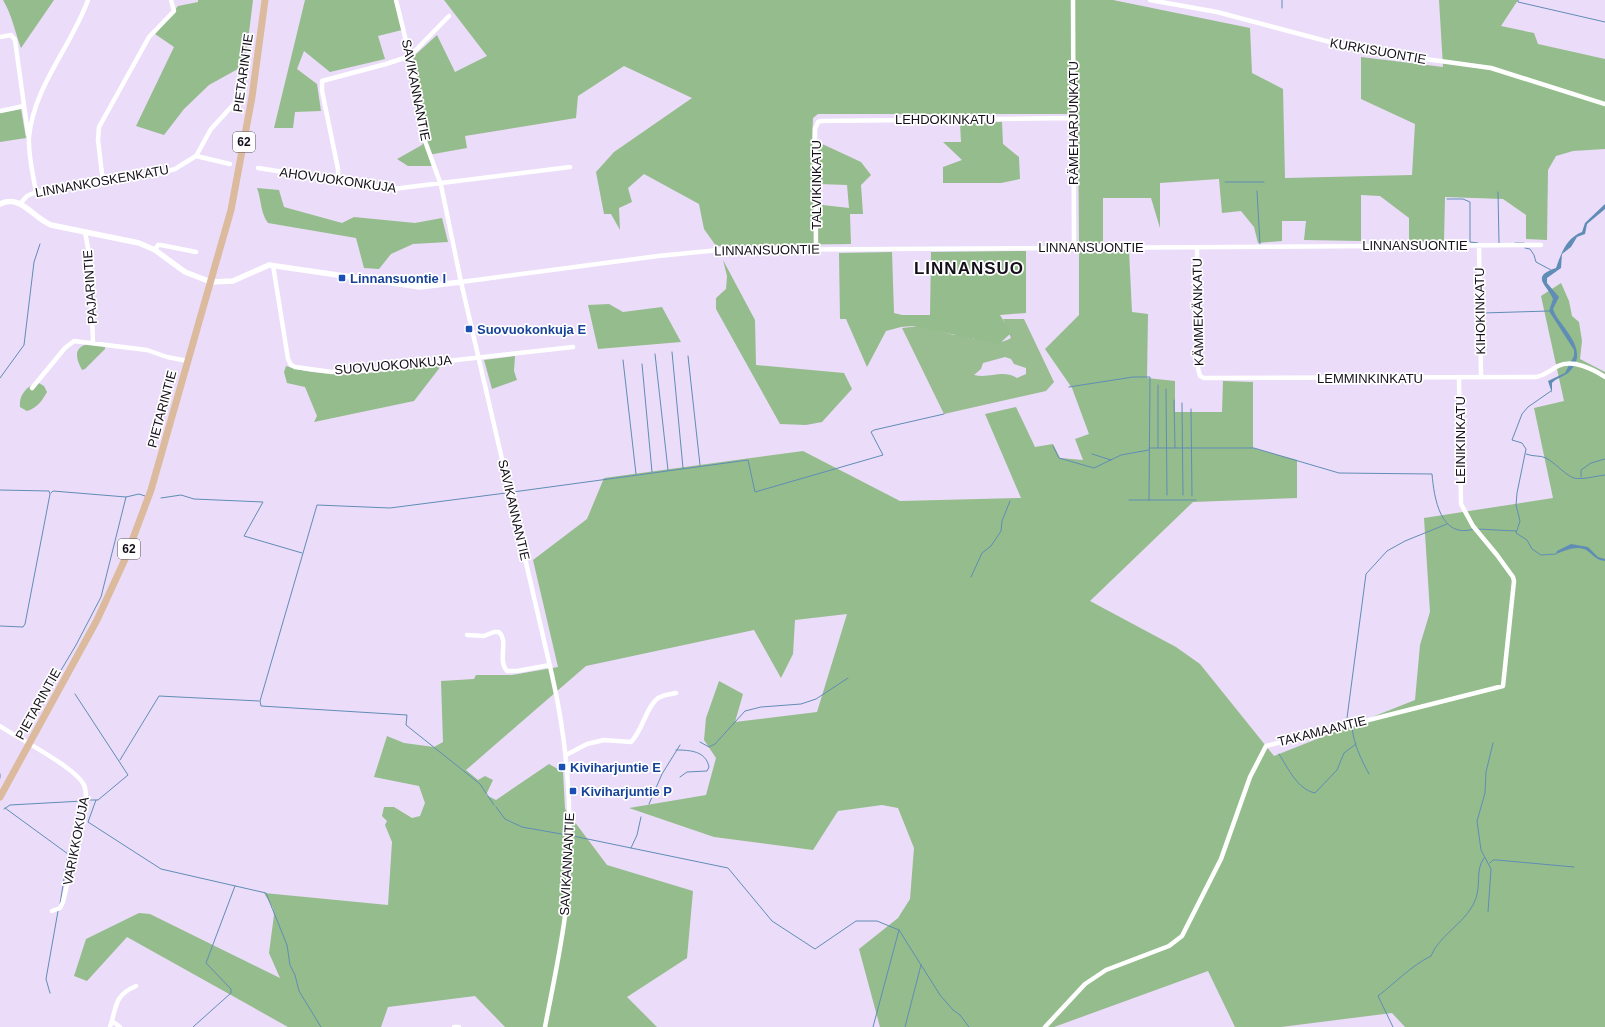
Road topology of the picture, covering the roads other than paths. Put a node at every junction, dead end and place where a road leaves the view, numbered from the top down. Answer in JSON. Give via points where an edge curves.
{"nodes":[{"id":1,"x":88,"y":0,"type":"edge"},
{"id":2,"x":171,"y":0,"type":"edge"},
{"id":3,"x":265,"y":0,"type":"edge"},
{"id":4,"x":396,"y":0,"type":"edge"},
{"id":5,"x":1073,"y":0,"type":"edge"},
{"id":6,"x":1150,"y":0,"type":"edge"},
{"id":7,"x":449,"y":16,"type":"dead end"},
{"id":8,"x":0,"y":37,"type":"edge"},
{"id":9,"x":410,"y":56,"type":"junction"},
{"id":10,"x":234,"y":104,"type":"dead end"},
{"id":11,"x":1605,"y":104,"type":"edge"},
{"id":12,"x":24,"y":106,"type":"junction"},
{"id":13,"x":0,"y":110,"type":"edge"},
{"id":14,"x":1074,"y":118,"type":"junction"},
{"id":15,"x":818,"y":122,"type":"joint"},
{"id":16,"x":29,"y":139,"type":"junction"},
{"id":17,"x":196,"y":156,"type":"junction"},
{"id":18,"x":230,"y":164,"type":"dead end"},
{"id":19,"x":570,"y":167,"type":"dead end"},
{"id":20,"x":258,"y":168,"type":"dead end"},
{"id":21,"x":103,"y":182,"type":"junction"},
{"id":22,"x":338,"y":182,"type":"junction"},
{"id":23,"x":441,"y":184,"type":"junction"},
{"id":24,"x":36,"y":192,"type":"junction"},
{"id":25,"x":0,"y":204,"type":"edge"},
{"id":26,"x":20,"y":204,"type":"junction"},
{"id":27,"x":85,"y":232,"type":"junction"},
{"id":28,"x":1479,"y":245,"type":"junction"},
{"id":29,"x":1541,"y":245,"type":"dead end"},
{"id":30,"x":1074,"y":247,"type":"junction"},
{"id":31,"x":1197,"y":247,"type":"junction"},
{"id":32,"x":816,"y":249,"type":"junction"},
{"id":33,"x":155,"y":250,"type":"junction"},
{"id":34,"x":196,"y":252,"type":"dead end"},
{"id":35,"x":273,"y":265,"type":"junction"},
{"id":36,"x":211,"y":282,"type":"junction"},
{"id":37,"x":461,"y":282,"type":"junction"},
{"id":38,"x":93,"y":343,"type":"junction"},
{"id":39,"x":573,"y":347,"type":"dead end"},
{"id":40,"x":478,"y":357,"type":"junction"},
{"id":41,"x":188,"y":361,"type":"junction"},
{"id":42,"x":1200,"y":376,"type":"joint"},
{"id":43,"x":1481,"y":376,"type":"junction"},
{"id":44,"x":1459,"y":377,"type":"junction"},
{"id":45,"x":1605,"y":377,"type":"edge"},
{"id":46,"x":32,"y":388,"type":"dead end"},
{"id":47,"x":1461,"y":504,"type":"joint"},
{"id":48,"x":467,"y":635,"type":"dead end"},
{"id":49,"x":550,"y":666,"type":"junction"},
{"id":50,"x":676,"y":693,"type":"dead end"},
{"id":51,"x":0,"y":726,"type":"edge"},
{"id":52,"x":30,"y":744,"type":"junction"},
{"id":53,"x":566,"y":754,"type":"junction"},
{"id":54,"x":0,"y":797,"type":"edge"},
{"id":55,"x":52,"y":911,"type":"dead end"},
{"id":56,"x":136,"y":986,"type":"dead end"},
{"id":57,"x":112,"y":1021,"type":"junction"},
{"id":58,"x":110,"y":1027,"type":"edge"},
{"id":59,"x":120,"y":1027,"type":"edge"},
{"id":60,"x":454,"y":1027,"type":"edge"},
{"id":61,"x":459,"y":1027,"type":"edge"},
{"id":62,"x":545,"y":1027,"type":"edge"},
{"id":63,"x":1045,"y":1027,"type":"edge"}],
"edges":[{"from":1,"to":16,"type":"street","via":[[36,102]]},
{"from":2,"to":21,"type":"street","via":[[174,11],[149,37],[100,127],[98,140]]},
{"from":3,"to":36,"type":"main road","name":"PIETARINTIE","number":"62","via":[[256,72],[237,182]]},
{"from":4,"to":9,"type":"street","name":"SAVIKANNANTIE"},
{"from":5,"to":14,"type":"street","name":"RÄMEHARJUNKATU"},
{"from":6,"to":11,"type":"street","name":"KURKISUONTIE","via":[[1217,12],[1360,50],[1491,68]]},
{"from":7,"to":9,"type":"street"},
{"from":8,"to":12,"type":"street","via":[[14,37]]},
{"from":9,"to":22,"type":"street","via":[[322,81],[338,169]]},
{"from":9,"to":23,"type":"street","name":"SAVIKANNANTIE","via":[[421,107],[421,130]]},
{"from":10,"to":17,"type":"street","via":[[210,130]]},
{"from":12,"to":13,"type":"street"},
{"from":12,"to":16,"type":"street"},
{"from":14,"to":15,"type":"street","name":"LEHDOKINKATU"},
{"from":14,"to":30,"type":"street","name":"RÄMEHARJUNKATU"},
{"from":15,"to":32,"type":"street","name":"TALVIKINKATU","via":[[815,130]]},
{"from":16,"to":24,"type":"street"},
{"from":17,"to":18,"type":"street"},
{"from":17,"to":21,"type":"street","name":"LINNANKOSKENKATU","via":[[168,171]]},
{"from":19,"to":23,"type":"street","name":"AHOVUOKONKUJA"},
{"from":20,"to":22,"type":"street","name":"AHOVUOKONKUJA"},
{"from":21,"to":24,"type":"street","name":"LINNANKOSKENKATU"},
{"from":22,"to":23,"type":"street","name":"AHOVUOKONKUJA","via":[[393,189]]},
{"from":23,"to":37,"type":"street","name":"SAVIKANNANTIE"},
{"from":24,"to":26,"type":"street","name":"LINNANKOSKENKATU","via":[[27,196]]},
{"from":25,"to":26,"type":"street","name":"LINNANKOSKENKATU","via":[[11,200]]},
{"from":26,"to":27,"type":"street","name":"LINNANSUONTIE","via":[[51,225]]},
{"from":27,"to":33,"type":"street","name":"LINNANSUONTIE","via":[[130,240]]},
{"from":27,"to":38,"type":"street","name":"PAJARINTIE","via":[[90,259]]},
{"from":28,"to":29,"type":"street","name":"LINNANSUONTIE"},
{"from":28,"to":31,"type":"street","name":"LINNANSUONTIE"},
{"from":28,"to":43,"type":"street","name":"KIHOKINKATU"},
{"from":30,"to":31,"type":"street","name":"LINNANSUONTIE"},
{"from":30,"to":32,"type":"street","name":"LINNANSUONTIE"},
{"from":31,"to":42,"type":"street","name":"KÄMMEKÄNKATU"},
{"from":32,"to":37,"type":"street","name":"LINNANSUONTIE","via":[[678,253]]},
{"from":33,"to":34,"type":"street","via":[[161,244]]},
{"from":33,"to":36,"type":"street","name":"LINNANSUONTIE","via":[[185,272]]},
{"from":35,"to":36,"type":"street","name":"LINNANSUONTIE","via":[[262,267],[233,281]]},
{"from":35,"to":37,"type":"street","name":"LINNANSUONTIE","via":[[420,287]]},
{"from":35,"to":40,"type":"street","name":"SUOVUOKONKUJA","via":[[291,365],[340,372]]},
{"from":36,"to":41,"type":"main road","name":"PIETARINTIE","number":"62"},
{"from":37,"to":40,"type":"street","name":"SAVIKANNANTIE"},
{"from":38,"to":41,"type":"street","name":"PAJARINTIE","via":[[152,351]]},
{"from":38,"to":46,"type":"street","name":"PAJARINTIE","via":[[70,343]]},
{"from":39,"to":40,"type":"street","name":"SUOVUOKONKUJA"},
{"from":40,"to":49,"type":"street","name":"SAVIKANNANTIE"},
{"from":41,"to":52,"type":"main road","name":"PIETARINTIE","number":"62","via":[[164,452],[126,557],[97,620]]},
{"from":42,"to":44,"type":"street","name":"LEMMINKINKATU","via":[[1208,379]]},
{"from":43,"to":44,"type":"street","name":"LEMMINKINKATU"},
{"from":43,"to":45,"type":"street","name":"LEMMINKINKATU","via":[[1539,377],[1560,365],[1569,364],[1593,370]]},
{"from":44,"to":47,"type":"street","name":"LEINIKINKATU"},
{"from":47,"to":63,"type":"street","name":"TAKAMAANTIE","via":[[1472,526],[1497,555],[1514,581],[1503,686],[1266,746],[1250,777],[1221,859],[1182,936],[1170,946],[1106,970],[1085,984]]},
{"from":48,"to":49,"type":"street","via":[[484,636],[499,632],[502,638],[503,664],[507,671]]},
{"from":49,"to":53,"type":"street","name":"SAVIKANNANTIE"},
{"from":50,"to":53,"type":"street","via":[[662,696],[654,702],[639,733],[631,742],[604,740],[587,744]]},
{"from":51,"to":52,"type":"street"},
{"from":52,"to":54,"type":"main road","name":"PIETARINTIE","number":"62"},
{"from":52,"to":55,"type":"street","name":"VARIKKOKUJA","via":[[79,778],[85,786],[86,796],[63,902],[60,908]]},
{"from":53,"to":62,"type":"street","name":"SAVIKANNANTIE","via":[[569,870],[561,946]]},
{"from":56,"to":57,"type":"street","via":[[119,997]]},
{"from":57,"to":58,"type":"street"},
{"from":57,"to":59,"type":"street"},
{"from":60,"to":61,"type":"street"}]}
